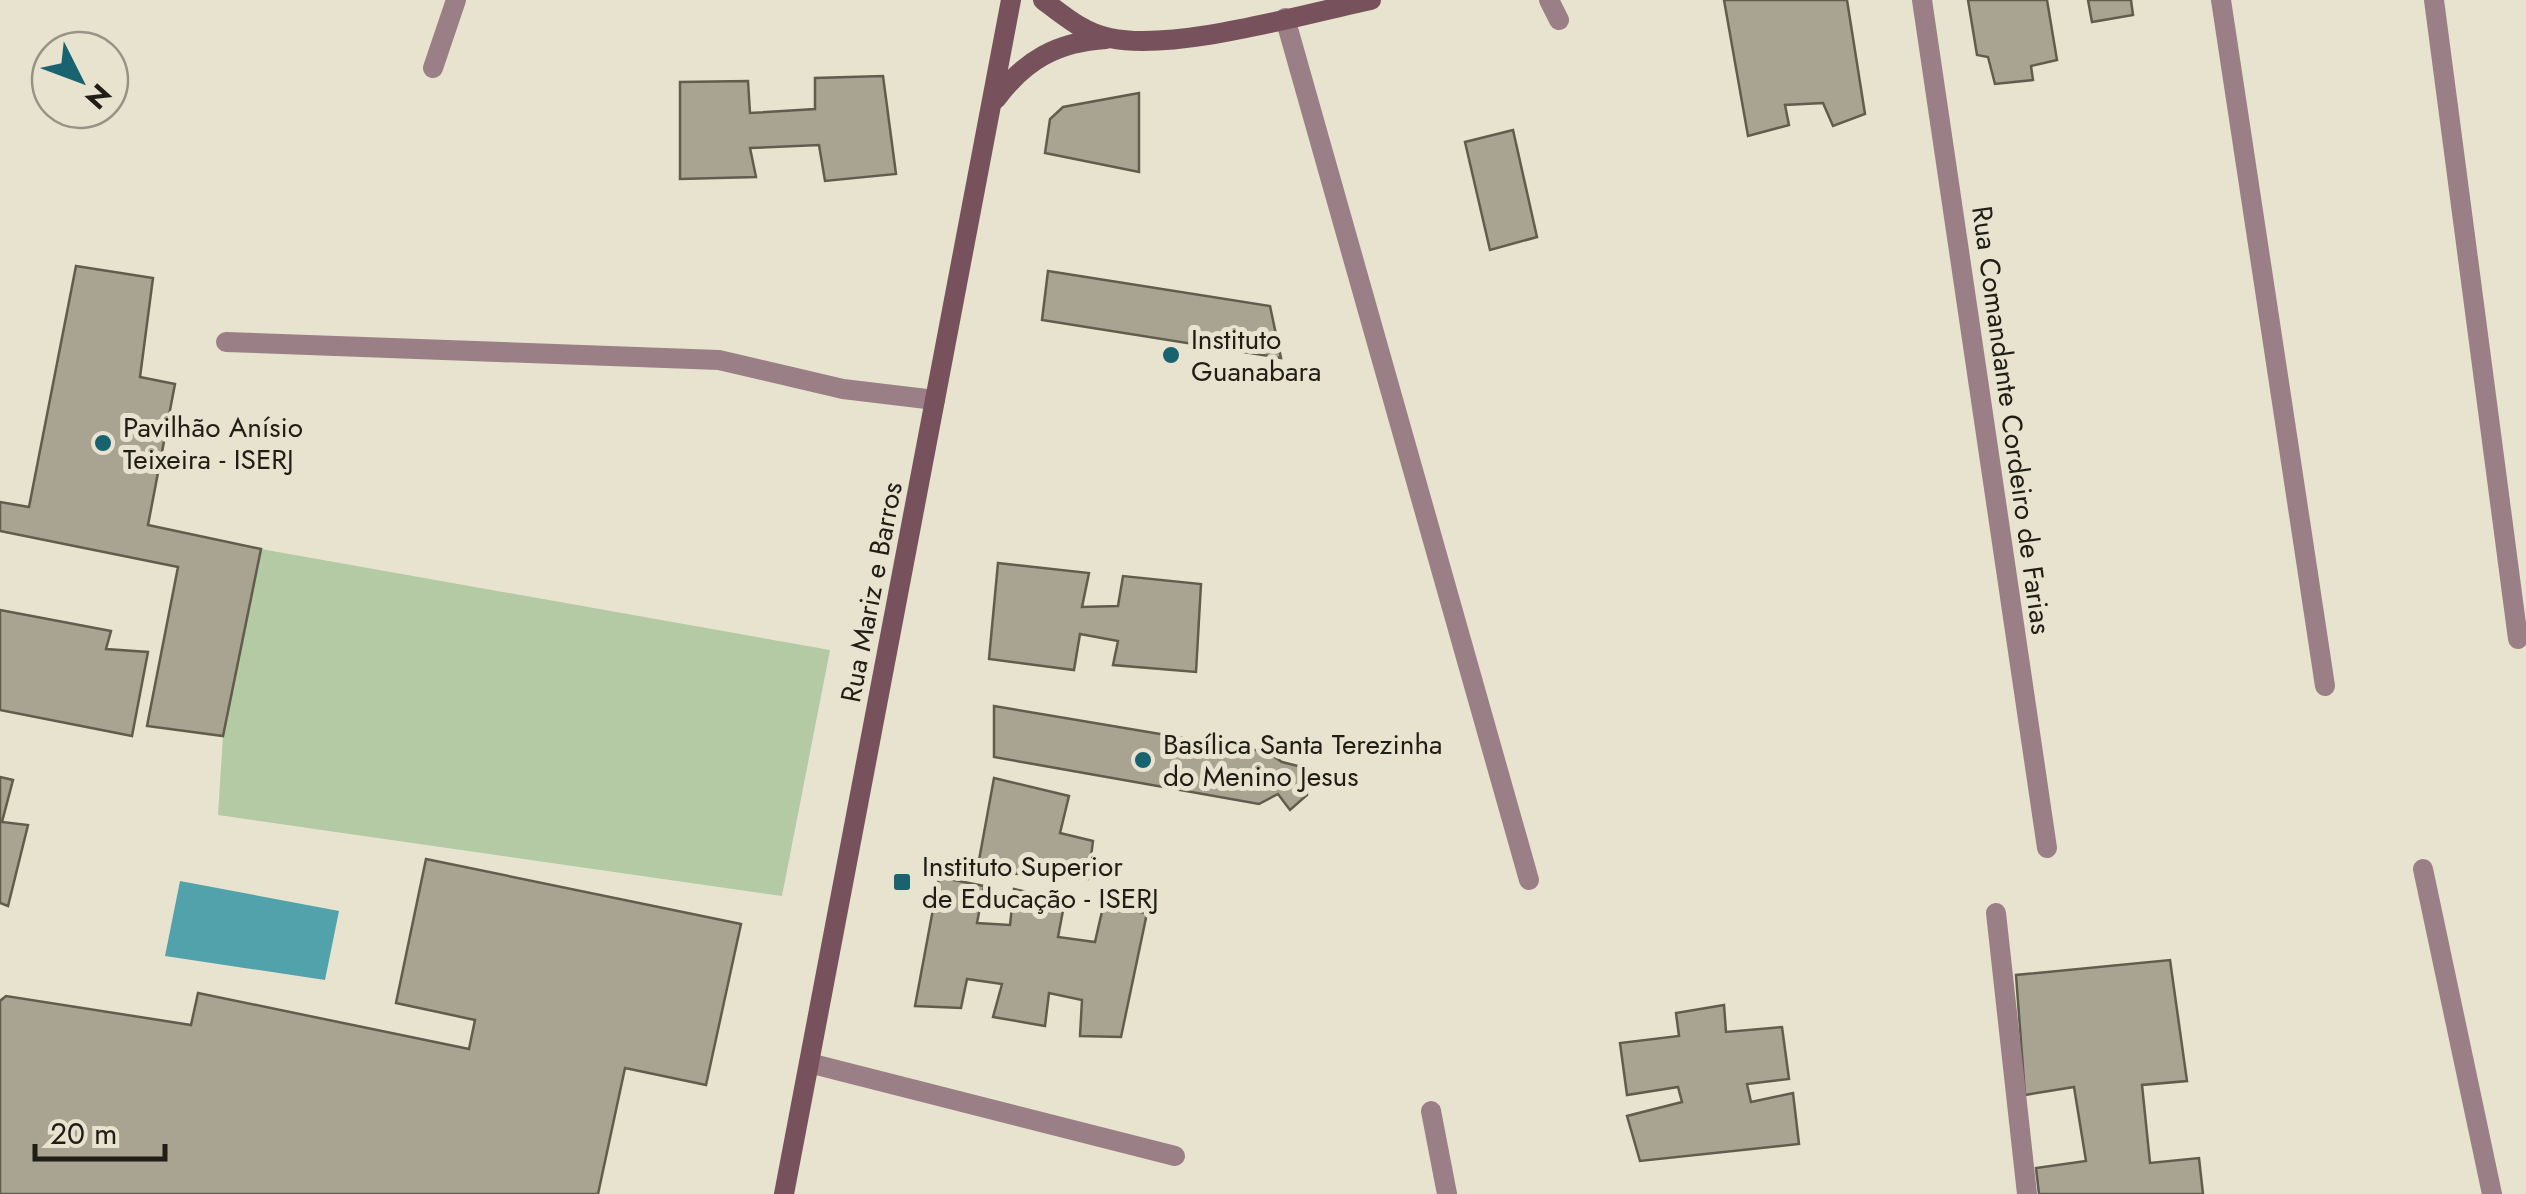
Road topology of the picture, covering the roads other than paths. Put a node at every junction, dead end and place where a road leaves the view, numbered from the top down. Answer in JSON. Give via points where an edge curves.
{"nodes":[{"id":1,"x":456,"y":0,"type":"edge"},
{"id":2,"x":1011,"y":0,"type":"edge"},
{"id":3,"x":1044,"y":0,"type":"edge"},
{"id":4,"x":1370,"y":0,"type":"edge"},
{"id":5,"x":1549,"y":0,"type":"edge"},
{"id":6,"x":1922,"y":0,"type":"edge"},
{"id":7,"x":2221,"y":0,"type":"edge"},
{"id":8,"x":2434,"y":0,"type":"edge"},
{"id":9,"x":1285,"y":18,"type":"junction"},
{"id":10,"x":1559,"y":20,"type":"dead end"},
{"id":11,"x":1111,"y":38,"type":"junction"},
{"id":12,"x":434,"y":68,"type":"dead end"},
{"id":13,"x":992,"y":104,"type":"junction"},
{"id":14,"x":226,"y":342,"type":"dead end"},
{"id":15,"x":935,"y":400,"type":"junction"},
{"id":16,"x":2518,"y":639,"type":"dead end"},
{"id":17,"x":2324,"y":686,"type":"dead end"},
{"id":18,"x":2047,"y":848,"type":"dead end"},
{"id":19,"x":2423,"y":869,"type":"dead end"},
{"id":20,"x":1529,"y":880,"type":"dead end"},
{"id":21,"x":1996,"y":912,"type":"dead end"},
{"id":22,"x":809,"y":1063,"type":"junction"},
{"id":23,"x":1431,"y":1111,"type":"dead end"},
{"id":24,"x":1176,"y":1156,"type":"dead end"},
{"id":25,"x":784,"y":1194,"type":"edge"},
{"id":26,"x":1446,"y":1194,"type":"edge"},
{"id":27,"x":2027,"y":1194,"type":"edge"},
{"id":28,"x":2492,"y":1194,"type":"edge"}],
"edges":[{"from":1,"to":12,"type":"street"},
{"from":2,"to":13,"type":"street","name":"Rua Mariz e Barros"},
{"from":3,"to":11,"type":"street","via":[[1076,26]]},
{"from":4,"to":9,"type":"street"},
{"from":5,"to":10,"type":"street"},
{"from":6,"to":18,"type":"street","name":"Rua Comandante Cordeiro de Farias"},
{"from":7,"to":17,"type":"street"},
{"from":8,"to":16,"type":"street"},
{"from":9,"to":11,"type":"street","via":[[1204,34]]},
{"from":9,"to":20,"type":"street"},
{"from":11,"to":13,"type":"street","via":[[1042,53]]},
{"from":13,"to":15,"type":"street","name":"Rua Mariz e Barros"},
{"from":14,"to":15,"type":"street","via":[[719,360],[828,386]]},
{"from":15,"to":22,"type":"street","name":"Rua Mariz e Barros"},
{"from":19,"to":28,"type":"street"},
{"from":21,"to":27,"type":"street"},
{"from":22,"to":24,"type":"street"},
{"from":22,"to":25,"type":"street","name":"Rua Mariz e Barros"},
{"from":23,"to":26,"type":"street"}]}
